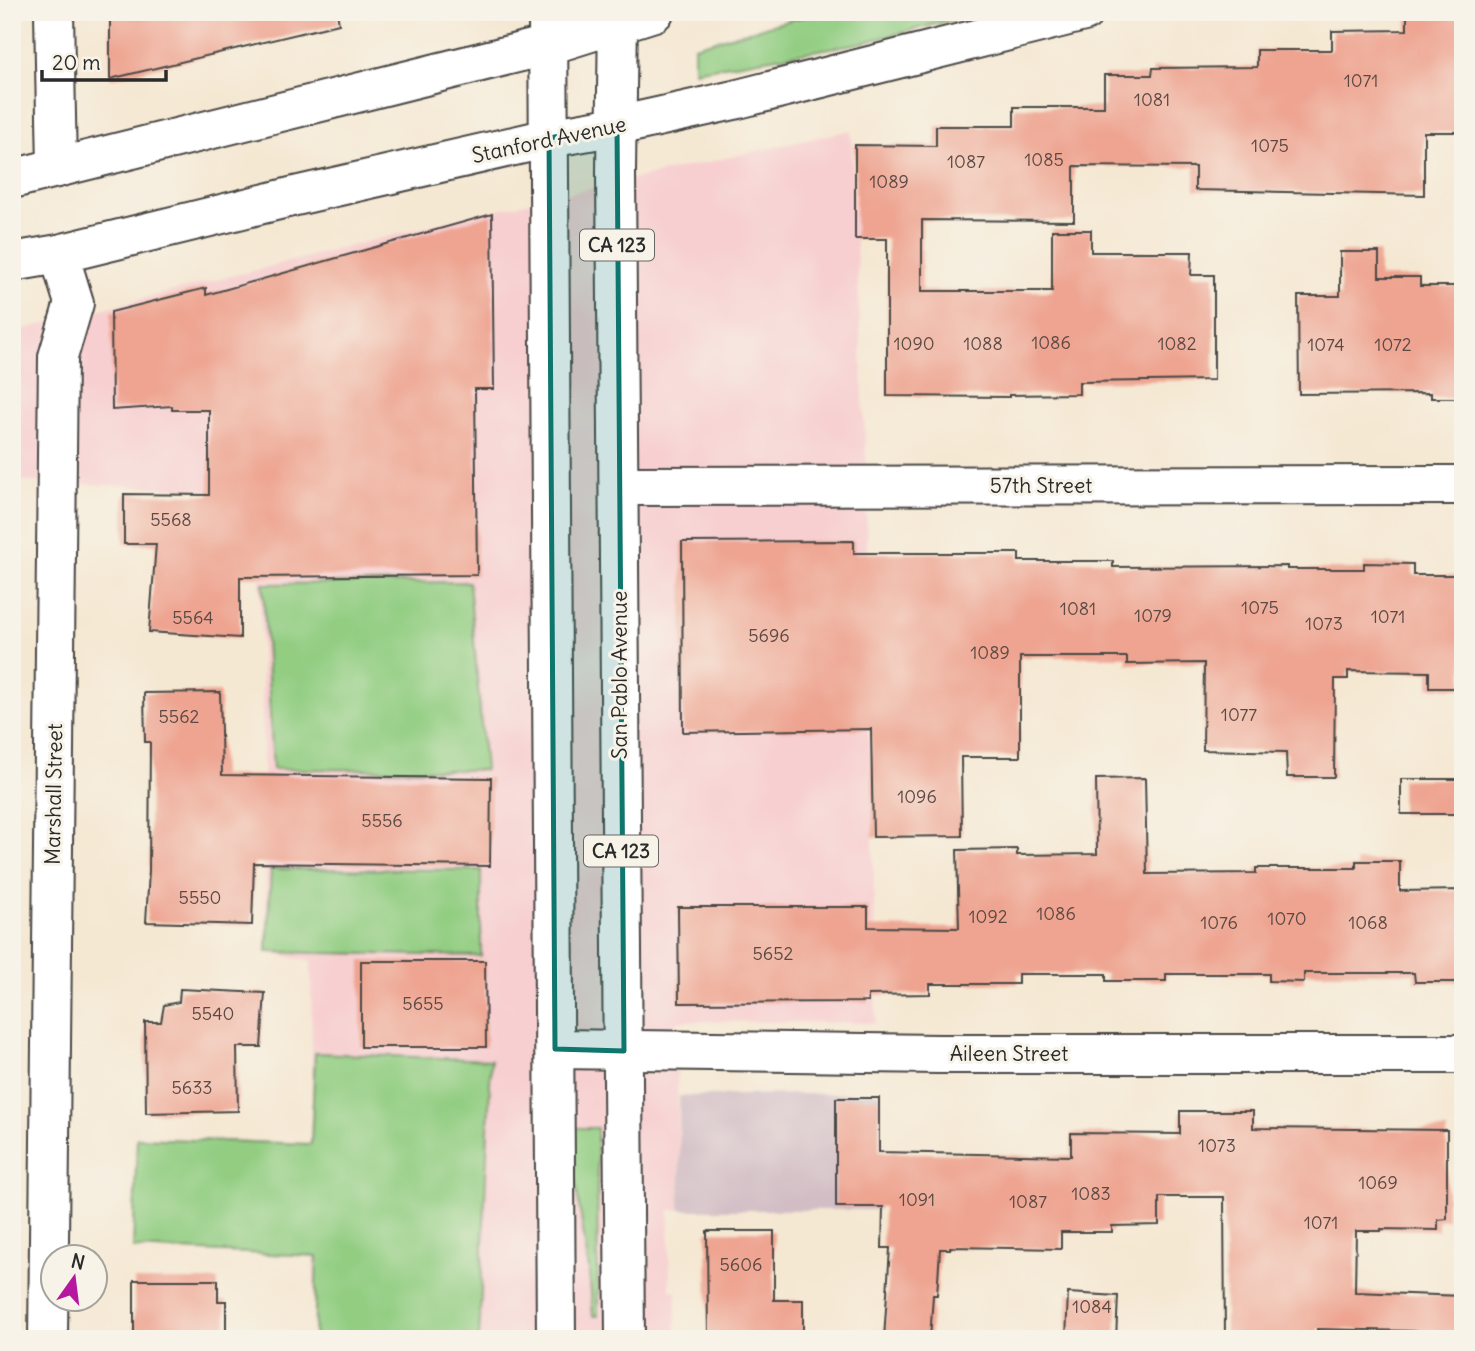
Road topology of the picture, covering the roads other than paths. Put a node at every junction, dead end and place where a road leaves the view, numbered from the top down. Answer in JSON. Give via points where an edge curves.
{"nodes":[{"id":1,"x":54,"y":12,"type":"edge"},
{"id":2,"x":1084,"y":12,"type":"edge"},
{"id":3,"x":630,"y":15,"type":"edge"},
{"id":4,"x":549,"y":29,"type":"edge"},
{"id":5,"x":617,"y":126,"type":"junction"},
{"id":6,"x":549,"y":138,"type":"junction"},
{"id":7,"x":57,"y":168,"type":"junction"},
{"id":8,"x":12,"y":179,"type":"edge"},
{"id":9,"x":59,"y":254,"type":"junction"},
{"id":10,"x":12,"y":262,"type":"edge"},
{"id":11,"x":619,"y":485,"type":"junction"},
{"id":12,"x":1463,"y":485,"type":"edge"},
{"id":13,"x":555,"y":1049,"type":"junction"},
{"id":14,"x":624,"y":1051,"type":"junction"},
{"id":15,"x":1463,"y":1054,"type":"edge"},
{"id":16,"x":48,"y":1339,"type":"edge"},
{"id":17,"x":556,"y":1339,"type":"edge"},
{"id":18,"x":625,"y":1339,"type":"edge"}],
"edges":[{"from":1,"to":7,"type":"main road"},
{"from":2,"to":5,"type":"main road","name":"Stanford Avenue"},
{"from":3,"to":4,"type":"main road"},
{"from":3,"to":5,"type":"main road","name":"San Pablo Avenue","number":"CA 123"},
{"from":4,"to":6,"type":"main road","number":"CA 123"},
{"from":4,"to":7,"type":"main road"},
{"from":5,"to":6,"type":"main road","name":"Stanford Avenue"},
{"from":5,"to":11,"type":"main road","name":"San Pablo Avenue","number":"CA 123"},
{"from":6,"to":9,"type":"main road","name":"Stanford Avenue"},
{"from":6,"to":13,"type":"main road","number":"CA 123"},
{"from":7,"to":8,"type":"main road"},
{"from":9,"to":10,"type":"main road","name":"Stanford Avenue"},
{"from":9,"to":16,"type":"main road","name":"Marshall Street","via":[[74,303],[58,357]]},
{"from":11,"to":12,"type":"main road","name":"57th Street"},
{"from":11,"to":14,"type":"main road","name":"San Pablo Avenue","number":"CA 123"},
{"from":13,"to":14,"type":"main road","name":"Aileen Street"},
{"from":13,"to":17,"type":"main road","number":"CA 123"},
{"from":14,"to":15,"type":"main road","name":"Aileen Street"},
{"from":14,"to":18,"type":"main road","name":"San Pablo Avenue","number":"CA 123"}]}
